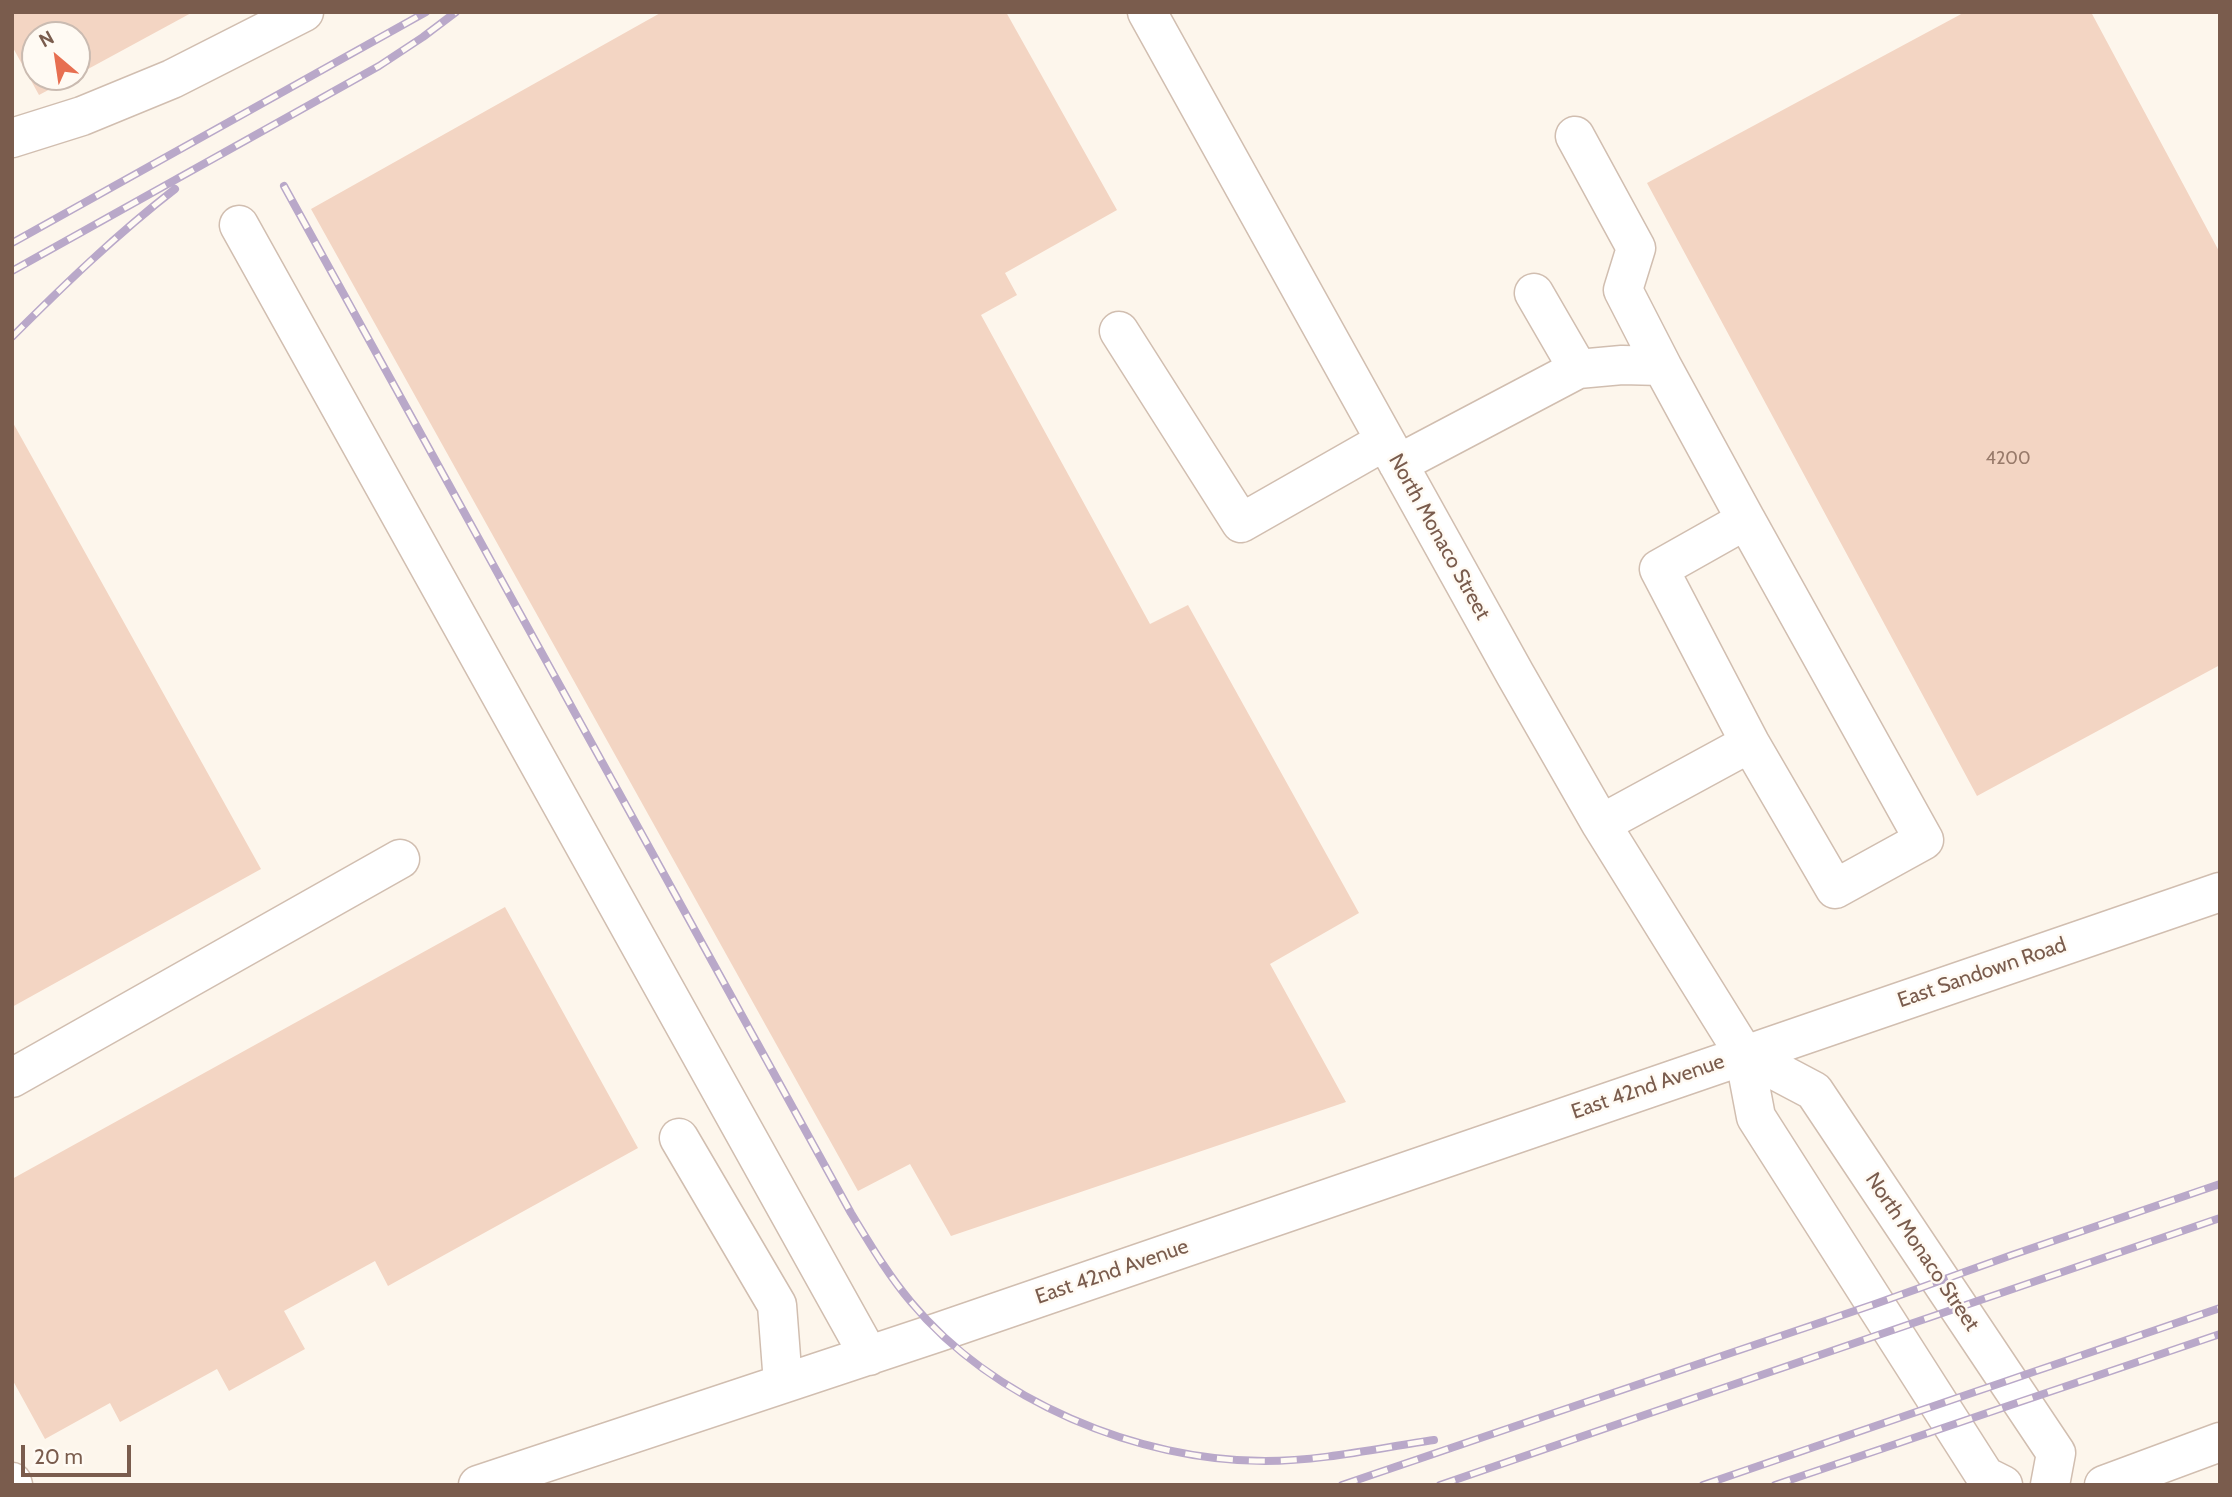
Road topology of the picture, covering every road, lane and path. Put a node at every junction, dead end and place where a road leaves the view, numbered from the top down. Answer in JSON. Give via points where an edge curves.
{"nodes":[{"id":1,"x":304,"y":12,"type":"edge"},
{"id":2,"x":1147,"y":12,"type":"edge"},
{"id":3,"x":1575,"y":136,"type":"dead end"},
{"id":4,"x":12,"y":138,"type":"edge"},
{"id":5,"x":239,"y":225,"type":"dead end"},
{"id":6,"x":1534,"y":293,"type":"dead end"},
{"id":7,"x":1119,"y":331,"type":"dead end"},
{"id":8,"x":1662,"y":366,"type":"junction"},
{"id":9,"x":1578,"y":369,"type":"junction"},
{"id":10,"x":1392,"y":452,"type":"junction"},
{"id":11,"x":1746,"y":520,"type":"junction"},
{"id":12,"x":1750,"y":743,"type":"junction"},
{"id":13,"x":1601,"y":824,"type":"junction"},
{"id":14,"x":400,"y":859,"type":"dead end"},
{"id":15,"x":2220,"y":891,"type":"edge"},
{"id":16,"x":1744,"y":1054,"type":"junction"},
{"id":17,"x":12,"y":1078,"type":"edge"},
{"id":18,"x":679,"y":1138,"type":"dead end"},
{"id":19,"x":869,"y":1356,"type":"junction"},
{"id":20,"x":783,"y":1383,"type":"junction"},
{"id":21,"x":2220,"y":1443,"type":"edge"},
{"id":22,"x":478,"y":1485,"type":"edge"},
{"id":23,"x":2003,"y":1485,"type":"edge"},
{"id":24,"x":2050,"y":1485,"type":"edge"},
{"id":25,"x":2104,"y":1485,"type":"edge"}],
"edges":[{"from":1,"to":4,"type":"street","via":[[172,79],[82,116]]},
{"from":2,"to":10,"type":"street","name":"North Monaco Street"},
{"from":3,"to":8,"type":"street","via":[[1636,248],[1623,290]]},
{"from":5,"to":19,"type":"street"},
{"from":6,"to":9,"type":"street"},
{"from":7,"to":10,"type":"street","via":[[1241,523]]},
{"from":8,"to":9,"type":"street"},
{"from":8,"to":11,"type":"street"},
{"from":9,"to":10,"type":"street"},
{"from":10,"to":13,"type":"street","name":"North Monaco Street"},
{"from":11,"to":12,"type":"street","via":[[1660,569]]},
{"from":11,"to":12,"type":"street","via":[[1924,840],[1835,889]]},
{"from":12,"to":13,"type":"street"},
{"from":13,"to":16,"type":"street","name":"North Monaco Street"},
{"from":14,"to":17,"type":"street"},
{"from":15,"to":16,"type":"street","name":"East Sandown Road"},
{"from":16,"to":19,"type":"street","name":"East 42nd Avenue"},
{"from":16,"to":23,"type":"street","name":"North Monaco Street","via":[[1755,1118],[1985,1476]]},
{"from":16,"to":24,"type":"street","name":"North Monaco Street","via":[[1814,1091],[2056,1453]]},
{"from":18,"to":20,"type":"street","via":[[777,1305]]},
{"from":19,"to":20,"type":"street","name":"East 42nd Avenue"},
{"from":20,"to":22,"type":"street","name":"East 42nd Avenue"},
{"from":21,"to":25,"type":"street"}]}
